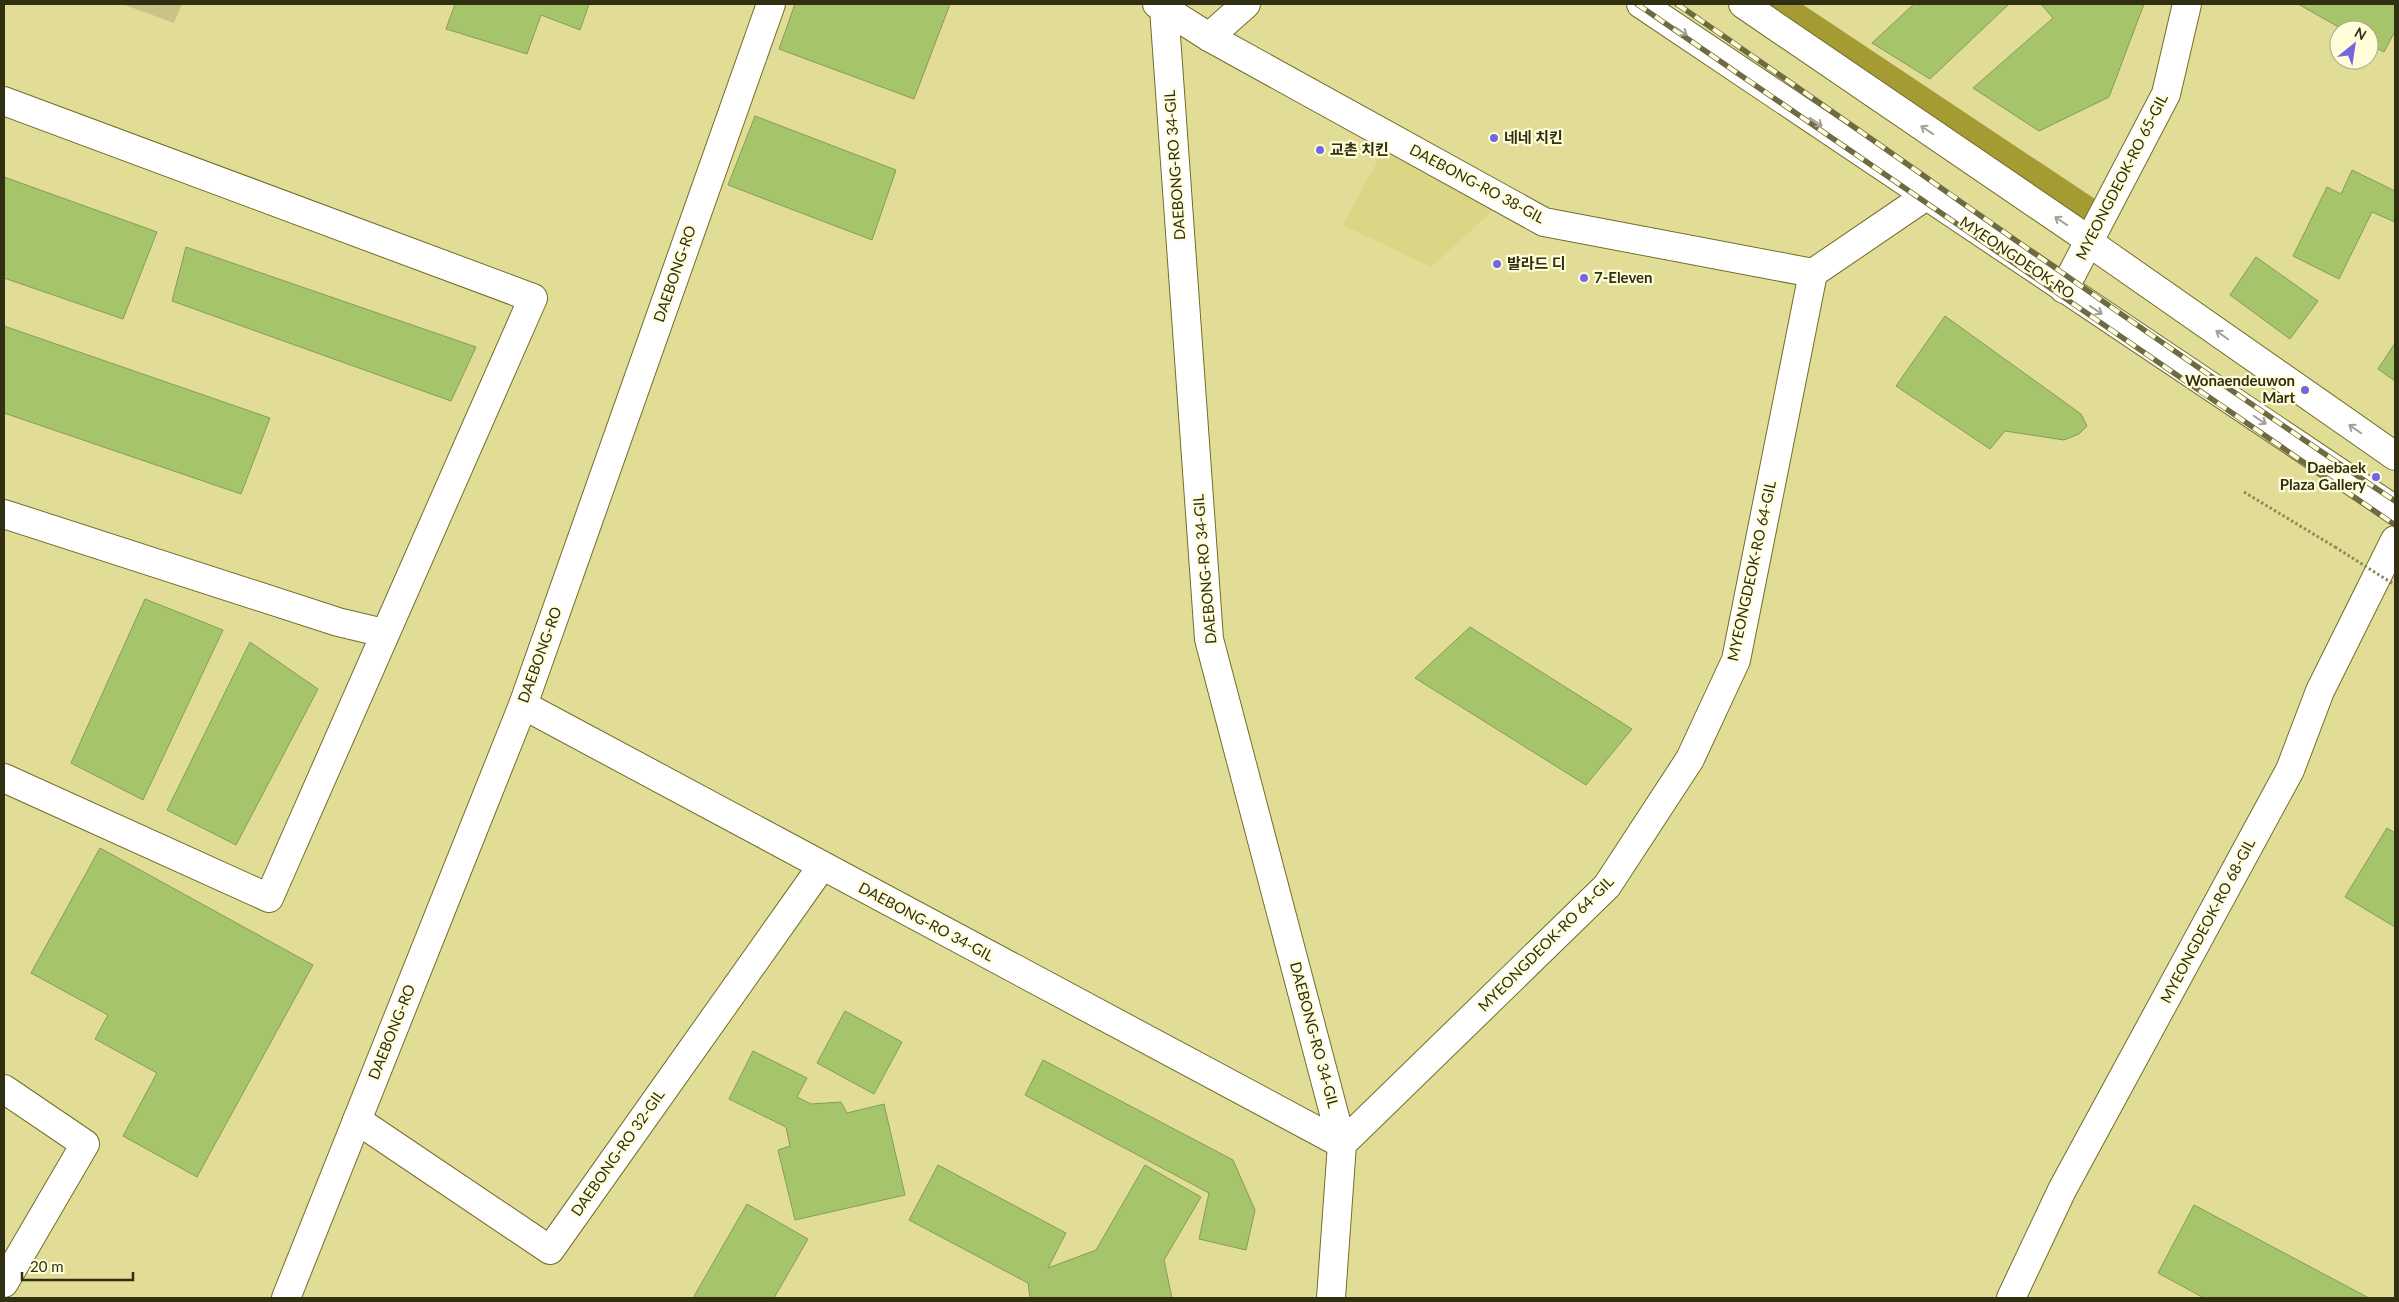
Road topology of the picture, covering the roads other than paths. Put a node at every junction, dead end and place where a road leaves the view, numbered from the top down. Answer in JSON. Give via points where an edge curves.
{"nodes":[{"id":1,"x":771,"y":4,"type":"edge"},
{"id":2,"x":1246,"y":4,"type":"edge"},
{"id":3,"x":1640,"y":4,"type":"edge"},
{"id":4,"x":1743,"y":4,"type":"edge"},
{"id":5,"x":2187,"y":4,"type":"edge"},
{"id":6,"x":1160,"y":6,"type":"edge"},
{"id":7,"x":1209,"y":37,"type":"junction"},
{"id":8,"x":4,"y":101,"type":"edge"},
{"id":9,"x":1926,"y":196,"type":"junction"},
{"id":10,"x":2089,"y":240,"type":"junction"},
{"id":11,"x":1812,"y":272,"type":"junction"},
{"id":12,"x":2064,"y":289,"type":"junction"},
{"id":13,"x":2395,"y":456,"type":"edge"},
{"id":14,"x":2395,"y":510,"type":"edge"},
{"id":15,"x":4,"y":514,"type":"edge"},
{"id":16,"x":2395,"y":540,"type":"edge"},
{"id":17,"x":384,"y":633,"type":"junction"},
{"id":18,"x":523,"y":705,"type":"junction"},
{"id":19,"x":4,"y":778,"type":"edge"},
{"id":20,"x":822,"y":866,"type":"junction"},
{"id":21,"x":4,"y":1089,"type":"edge"},
{"id":22,"x":357,"y":1120,"type":"junction"},
{"id":23,"x":1342,"y":1144,"type":"junction"},
{"id":24,"x":4,"y":1283,"type":"edge"},
{"id":25,"x":286,"y":1298,"type":"edge"},
{"id":26,"x":1331,"y":1298,"type":"edge"},
{"id":27,"x":2011,"y":1298,"type":"edge"}],
"edges":[{"from":1,"to":18,"type":"street","name":"DAEBONG-RO"},
{"from":2,"to":7,"type":"street"},
{"from":3,"to":9,"type":"street","name":"MYEONGDEOK-RO","one_way":true},
{"from":10,"to":4,"type":"street","one_way":true},
{"from":5,"to":10,"type":"street","name":"MYEONGDEOK-RO 65-GIL","via":[[2166,94]]},
{"from":6,"to":7,"type":"street","name":"DAEBONG-RO 38-GIL"},
{"from":6,"to":23,"type":"street","name":"DAEBONG-RO 34-GIL","via":[[1209,639]]},
{"from":7,"to":11,"type":"street","name":"DAEBONG-RO 38-GIL","via":[[1544,222]]},
{"from":8,"to":17,"type":"street","via":[[533,298]]},
{"from":9,"to":11,"type":"street"},
{"from":9,"to":12,"type":"street","name":"MYEONGDEOK-RO"},
{"from":10,"to":12,"type":"street","name":"MYEONGDEOK-RO 65-GIL"},
{"from":13,"to":10,"type":"street","one_way":true},
{"from":11,"to":23,"type":"street","name":"MYEONGDEOK-RO 64-GIL","via":[[1736,660],[1690,759],[1607,886]]},
{"from":12,"to":14,"type":"street","name":"MYEONGDEOK-RO","one_way":true},
{"from":15,"to":17,"type":"street","via":[[338,622]]},
{"from":16,"to":27,"type":"street","name":"MYEONGDEOK-RO 68-GIL","via":[[2320,690],[2290,770],[2062,1190]]},
{"from":17,"to":19,"type":"street","via":[[269,898]]},
{"from":18,"to":20,"type":"street","name":"DAEBONG-RO 34-GIL"},
{"from":18,"to":22,"type":"street","name":"DAEBONG-RO"},
{"from":20,"to":22,"type":"street","name":"DAEBONG-RO 32-GIL","via":[[550,1250]]},
{"from":20,"to":23,"type":"street","name":"DAEBONG-RO 34-GIL"},
{"from":21,"to":24,"type":"street","via":[[85,1144]]},
{"from":22,"to":25,"type":"street","name":"DAEBONG-RO"},
{"from":23,"to":26,"type":"street"}]}
